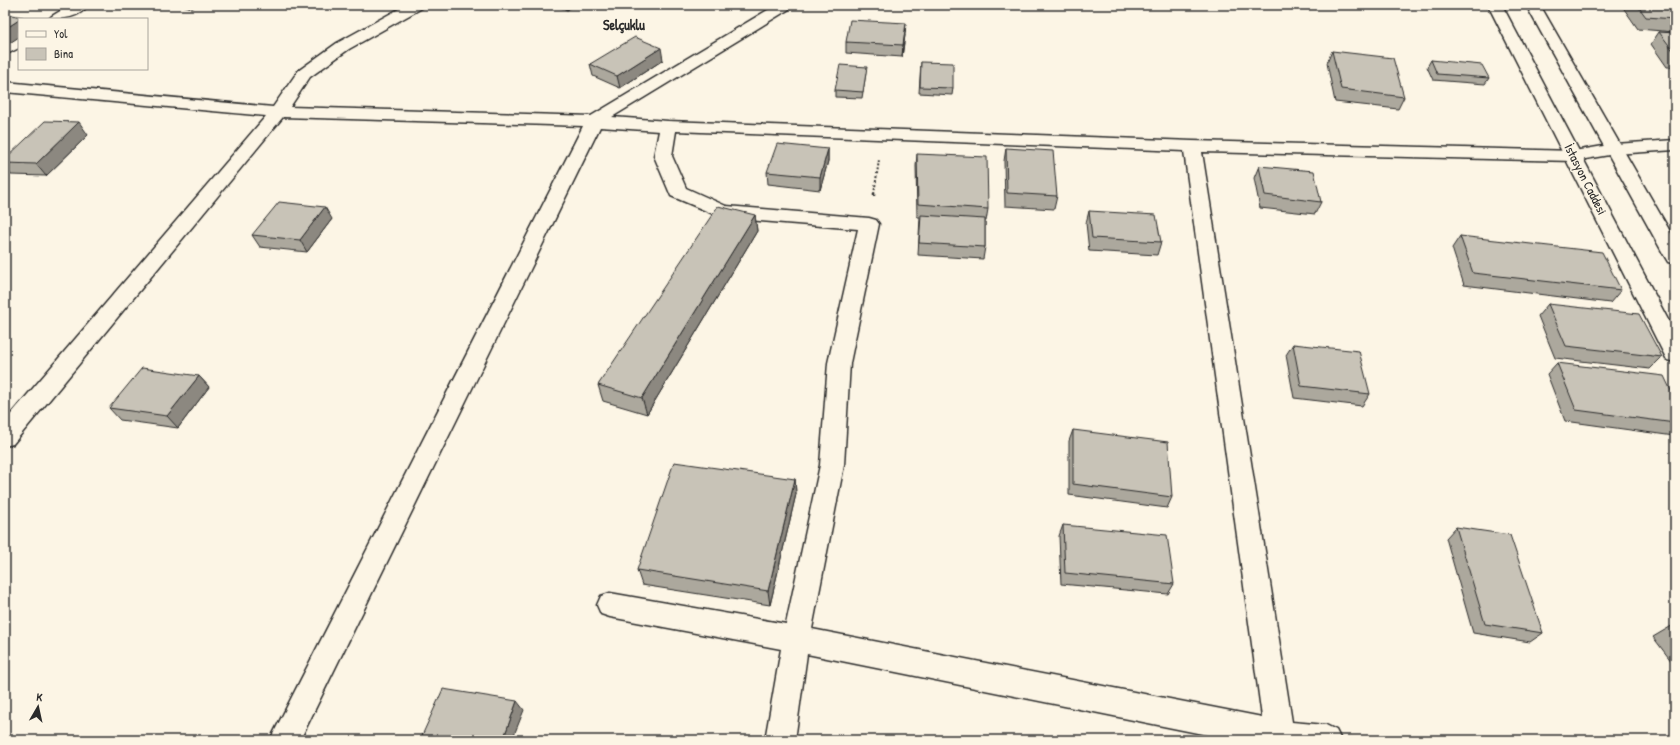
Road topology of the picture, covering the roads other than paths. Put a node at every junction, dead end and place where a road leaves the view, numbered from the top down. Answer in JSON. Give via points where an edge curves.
{"nodes":[{"id":1,"x":81,"y":5,"type":"edge"},
{"id":2,"x":417,"y":5,"type":"edge"},
{"id":3,"x":786,"y":5,"type":"edge"},
{"id":4,"x":1495,"y":5,"type":"edge"},
{"id":5,"x":1533,"y":5,"type":"edge"},
{"id":6,"x":59,"y":18,"type":"edge"},
{"id":7,"x":18,"y":43,"type":"edge"},
{"id":8,"x":5,"y":50,"type":"edge"},
{"id":9,"x":5,"y":87,"type":"edge"},
{"id":10,"x":278,"y":112,"type":"junction"},
{"id":11,"x":594,"y":121,"type":"junction"},
{"id":12,"x":668,"y":126,"type":"junction"},
{"id":13,"x":1675,"y":145,"type":"edge"},
{"id":14,"x":1192,"y":146,"type":"junction"},
{"id":15,"x":1615,"y":149,"type":"junction"},
{"id":16,"x":1574,"y":156,"type":"junction"},
{"id":17,"x":1675,"y":257,"type":"edge"},
{"id":18,"x":1675,"y":354,"type":"edge"},
{"id":19,"x":5,"y":437,"type":"edge"},
{"id":20,"x":610,"y":605,"type":"dead end"},
{"id":21,"x":796,"y":639,"type":"junction"},
{"id":22,"x":1280,"y":738,"type":"edge"},
{"id":23,"x":285,"y":740,"type":"edge"},
{"id":24,"x":780,"y":740,"type":"edge"},
{"id":25,"x":1326,"y":740,"type":"edge"}],
"edges":[{"from":1,"to":6,"type":"street"},
{"from":2,"to":10,"type":"street","via":[[343,46],[304,74]]},
{"from":3,"to":11,"type":"street"},
{"from":4,"to":16,"type":"street","name":"İstasyon Caddesi"},
{"from":5,"to":15,"type":"street"},
{"from":7,"to":8,"type":"street"},
{"from":9,"to":10,"type":"street"},
{"from":10,"to":11,"type":"street"},
{"from":10,"to":19,"type":"street"},
{"from":11,"to":12,"type":"street"},
{"from":11,"to":23,"type":"street"},
{"from":12,"to":14,"type":"street"},
{"from":12,"to":21,"type":"street","via":[[663,156],[678,192],[723,212],[869,224],[839,363],[832,466]]},
{"from":13,"to":15,"type":"street"},
{"from":14,"to":16,"type":"street"},
{"from":14,"to":22,"type":"street"},
{"from":15,"to":16,"type":"street"},
{"from":15,"to":17,"type":"street"},
{"from":16,"to":18,"type":"street","name":"İstasyon Caddesi"},
{"from":20,"to":21,"type":"street"},
{"from":21,"to":22,"type":"street"},
{"from":21,"to":24,"type":"street"},
{"from":22,"to":25,"type":"street"}]}
